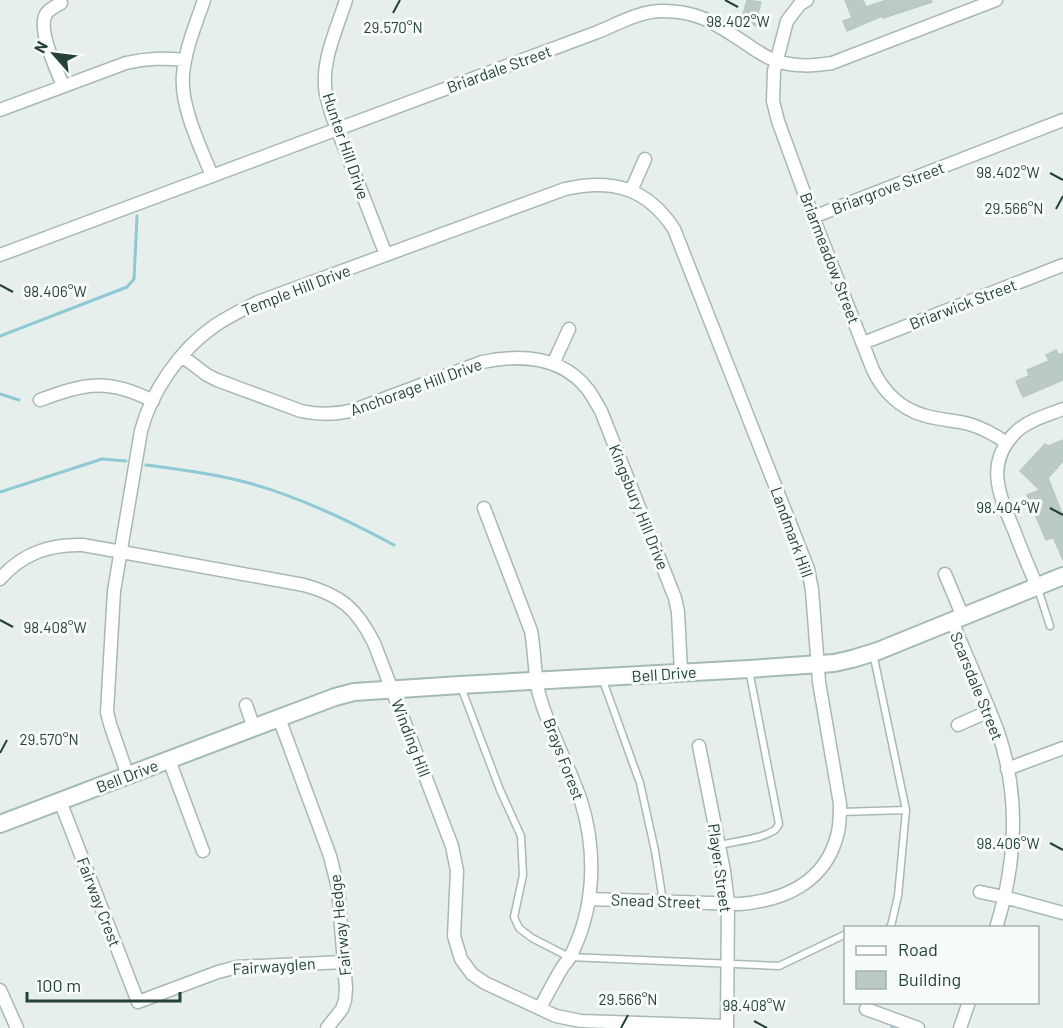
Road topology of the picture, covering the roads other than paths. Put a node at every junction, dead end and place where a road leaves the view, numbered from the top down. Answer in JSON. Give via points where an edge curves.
{"nodes":[{"id":1,"x":204,"y":0,"type":"edge"},
{"id":2,"x":346,"y":0,"type":"edge"},
{"id":3,"x":807,"y":0,"type":"edge"},
{"id":4,"x":996,"y":0,"type":"edge"},
{"id":5,"x":61,"y":3,"type":"dead end"},
{"id":6,"x":658,"y":6,"type":"edge"},
{"id":7,"x":185,"y":60,"type":"junction"},
{"id":8,"x":777,"y":61,"type":"junction"},
{"id":9,"x":63,"y":86,"type":"junction"},
{"id":10,"x":0,"y":110,"type":"edge"},
{"id":11,"x":1063,"y":120,"type":"edge"},
{"id":12,"x":338,"y":128,"type":"junction"},
{"id":13,"x":645,"y":159,"type":"dead end"},
{"id":14,"x":212,"y":176,"type":"junction"},
{"id":15,"x":631,"y":191,"type":"junction"},
{"id":16,"x":813,"y":217,"type":"junction"},
{"id":17,"x":0,"y":255,"type":"edge"},
{"id":18,"x":386,"y":255,"type":"junction"},
{"id":19,"x":1063,"y":265,"type":"edge"},
{"id":20,"x":569,"y":330,"type":"dead end"},
{"id":21,"x":863,"y":343,"type":"junction"},
{"id":22,"x":182,"y":356,"type":"junction"},
{"id":23,"x":553,"y":364,"type":"junction"},
{"id":24,"x":40,"y":400,"type":"dead end"},
{"id":25,"x":153,"y":401,"type":"junction"},
{"id":26,"x":1063,"y":409,"type":"edge"},
{"id":27,"x":1007,"y":443,"type":"junction"},
{"id":28,"x":483,"y":508,"type":"dead end"},
{"id":29,"x":121,"y":553,"type":"junction"},
{"id":30,"x":945,"y":574,"type":"dead end"},
{"id":31,"x":1063,"y":576,"type":"edge"},
{"id":32,"x":0,"y":579,"type":"edge"},
{"id":33,"x":1037,"y":586,"type":"junction"},
{"id":34,"x":957,"y":619,"type":"junction"},
{"id":35,"x":1050,"y":626,"type":"dead end"},
{"id":36,"x":873,"y":653,"type":"junction"},
{"id":37,"x":817,"y":664,"type":"junction"},
{"id":38,"x":749,"y":669,"type":"junction"},
{"id":39,"x":681,"y":672,"type":"junction"},
{"id":40,"x":601,"y":678,"type":"junction"},
{"id":41,"x":537,"y":681,"type":"junction"},
{"id":42,"x":460,"y":685,"type":"junction"},
{"id":43,"x":392,"y":689,"type":"junction"},
{"id":44,"x":246,"y":705,"type":"dead end"},
{"id":45,"x":989,"y":711,"type":"junction"},
{"id":46,"x":279,"y":718,"type":"junction"},
{"id":47,"x":958,"y":725,"type":"dead end"},
{"id":48,"x":254,"y":728,"type":"junction"},
{"id":49,"x":699,"y":746,"type":"dead end"},
{"id":50,"x":1063,"y":748,"type":"edge"},
{"id":51,"x":169,"y":760,"type":"junction"},
{"id":52,"x":1007,"y":769,"type":"junction"},
{"id":53,"x":128,"y":776,"type":"junction"},
{"id":54,"x":60,"y":801,"type":"junction"},
{"id":55,"x":906,"y":810,"type":"junction"},
{"id":56,"x":840,"y":812,"type":"junction"},
{"id":57,"x":1,"y":821,"type":"edge"},
{"id":58,"x":718,"y":845,"type":"junction"},
{"id":59,"x":203,"y":851,"type":"dead end"},
{"id":60,"x":792,"y":891,"type":"joint"},
{"id":61,"x":980,"y":892,"type":"dead end"},
{"id":62,"x":1004,"y":897,"type":"junction"},
{"id":63,"x":589,"y":899,"type":"junction"},
{"id":64,"x":663,"y":901,"type":"junction"},
{"id":65,"x":728,"y":903,"type":"junction"},
{"id":66,"x":1063,"y":913,"type":"edge"},
{"id":67,"x":891,"y":926,"type":"edge"},
{"id":68,"x":996,"y":926,"type":"edge"},
{"id":69,"x":844,"y":935,"type":"edge"},
{"id":70,"x":570,"y":957,"type":"junction"},
{"id":71,"x":344,"y":962,"type":"junction"},
{"id":72,"x":728,"y":963,"type":"junction"},
{"id":73,"x":0,"y":990,"type":"edge"},
{"id":74,"x":138,"y":1002,"type":"joint"},
{"id":75,"x":968,"y":1004,"type":"edge"},
{"id":76,"x":540,"y":1008,"type":"junction"},
{"id":77,"x":866,"y":1009,"type":"dead end"},
{"id":78,"x":615,"y":1025,"type":"edge"},
{"id":79,"x":728,"y":1026,"type":"joint"},
{"id":80,"x":17,"y":1028,"type":"edge"},
{"id":81,"x":327,"y":1028,"type":"edge"},
{"id":82,"x":918,"y":1028,"type":"edge"},
{"id":83,"x":960,"y":1028,"type":"edge"}],
"edges":[{"from":1,"to":7,"type":"street"},
{"from":2,"to":12,"type":"street","name":"Hunter Hill Drive","via":[[325,72],[326,93]]},
{"from":3,"to":8,"type":"street","name":"Briarmeadow Street","via":[[787,21]]},
{"from":4,"to":8,"type":"street","name":"Briardale Street","via":[[832,63],[795,66]]},
{"from":5,"to":9,"type":"street","via":[[46,14],[43,23]]},
{"from":6,"to":8,"type":"street","name":"Briardale Street","via":[[714,22]]},
{"from":6,"to":12,"type":"street","name":"Briardale Street"},
{"from":7,"to":9,"type":"street","via":[[141,59]]},
{"from":7,"to":14,"type":"street","via":[[183,94]]},
{"from":8,"to":16,"type":"street","name":"Briarmeadow Street","via":[[773,101]]},
{"from":9,"to":10,"type":"street"},
{"from":11,"to":16,"type":"street","name":"Briargrove Street"},
{"from":12,"to":14,"type":"street","name":"Briardale Street"},
{"from":12,"to":18,"type":"street","name":"Hunter Hill Drive"},
{"from":13,"to":15,"type":"street"},
{"from":14,"to":17,"type":"street","name":"Briardale Street"},
{"from":15,"to":18,"type":"street","name":"Temple Hill Drive","via":[[584,184]]},
{"from":15,"to":37,"type":"street","name":"Landmark Hill","via":[[655,206],[675,229],[808,569]]},
{"from":16,"to":21,"type":"street","name":"Briarmeadow Street"},
{"from":18,"to":22,"type":"street","name":"Temple Hill Drive","via":[[258,302],[212,328]]},
{"from":19,"to":21,"type":"street","name":"Briarwick Street"},
{"from":20,"to":23,"type":"street"},
{"from":21,"to":27,"type":"street","name":"Briarmeadow Street","via":[[885,391],[897,402],[925,416],[978,427]]},
{"from":22,"to":23,"type":"street","name":"Anchorage Hill Drive","via":[[217,380],[314,414],[354,410],[497,359],[537,359]]},
{"from":22,"to":25,"type":"street","name":"Temple Hill Drive"},
{"from":23,"to":39,"type":"street","name":"Kingsbury Hill Drive","via":[[582,383],[601,411],[675,598]]},
{"from":24,"to":25,"type":"street","via":[[68,390],[107,385]]},
{"from":25,"to":29,"type":"street","name":"Temple Hill Drive","via":[[141,431]]},
{"from":26,"to":27,"type":"street","via":[[1032,421]]},
{"from":27,"to":33,"type":"street","via":[[998,464],[1000,497]]},
{"from":28,"to":41,"type":"street","name":"Brays Forest","via":[[531,631]]},
{"from":29,"to":32,"type":"street","name":"Winding Hill","via":[[83,545],[40,550],[22,559]]},
{"from":29,"to":43,"type":"street","name":"Winding Hill","via":[[304,585],[330,594],[346,604],[366,626]]},
{"from":29,"to":53,"type":"street","name":"Temple Hill Drive","via":[[114,591],[107,704]]},
{"from":30,"to":34,"type":"street","name":"Scarsdale Street"},
{"from":31,"to":33,"type":"street","name":"Bell Drive"},
{"from":33,"to":34,"type":"street","name":"Bell Drive"},
{"from":33,"to":35,"type":"lane"},
{"from":34,"to":36,"type":"street","name":"Bell Drive"},
{"from":34,"to":45,"type":"street","name":"Scarsdale Street"},
{"from":36,"to":37,"type":"street","name":"Bell Drive"},
{"from":36,"to":55,"type":"lane"},
{"from":37,"to":38,"type":"street","name":"Bell Drive"},
{"from":37,"to":56,"type":"street","name":"Landmark Hill"},
{"from":38,"to":39,"type":"street","name":"Bell Drive"},
{"from":38,"to":58,"type":"lane","via":[[779,824],[766,834]]},
{"from":39,"to":40,"type":"street","name":"Bell Drive"},
{"from":40,"to":41,"type":"street","name":"Bell Drive"},
{"from":40,"to":64,"type":"lane","via":[[640,783]]},
{"from":41,"to":42,"type":"street","name":"Bell Drive"},
{"from":41,"to":63,"type":"street","name":"Brays Forest","via":[[589,830]]},
{"from":42,"to":43,"type":"street","name":"Bell Drive"},
{"from":42,"to":70,"type":"lane","via":[[521,836],[523,874],[514,917],[519,928],[532,938]]},
{"from":43,"to":46,"type":"street","name":"Bell Drive","via":[[354,692]]},
{"from":43,"to":76,"type":"street","name":"Winding Hill","via":[[454,854],[454,936],[461,959],[485,983]]},
{"from":44,"to":48,"type":"street"},
{"from":45,"to":47,"type":"street"},
{"from":45,"to":52,"type":"street","name":"Scarsdale Street"},
{"from":46,"to":48,"type":"street","name":"Bell Drive"},
{"from":46,"to":71,"type":"street","name":"Fairway Hedge","via":[[336,876]]},
{"from":48,"to":51,"type":"street","name":"Bell Drive"},
{"from":49,"to":58,"type":"street","name":"Player Street"},
{"from":50,"to":52,"type":"street"},
{"from":51,"to":53,"type":"street","name":"Bell Drive"},
{"from":51,"to":59,"type":"street"},
{"from":52,"to":62,"type":"street","name":"Scarsdale Street","via":[[1013,841]]},
{"from":53,"to":54,"type":"street","name":"Bell Drive"},
{"from":54,"to":57,"type":"street","name":"Bell Drive"},
{"from":54,"to":74,"type":"street","name":"Fairway Crest"},
{"from":55,"to":56,"type":"lane"},
{"from":55,"to":67,"type":"lane","via":[[898,896]]},
{"from":56,"to":60,"type":"street","name":"Landmark Hill","via":[[838,832],[827,859],[809,881]]},
{"from":58,"to":65,"type":"street","name":"Player Street"},
{"from":60,"to":65,"type":"street","name":"Snead Street","via":[[760,903]]},
{"from":61,"to":62,"type":"street"},
{"from":62,"to":66,"type":"street"},
{"from":62,"to":68,"type":"street","name":"Scarsdale Street"},
{"from":63,"to":64,"type":"street","name":"Snead Street"},
{"from":63,"to":70,"type":"street","name":"Brays Forest"},
{"from":64,"to":65,"type":"street","name":"Snead Street"},
{"from":65,"to":72,"type":"street","name":"Player Street"},
{"from":69,"to":72,"type":"lane","via":[[779,966]]},
{"from":70,"to":72,"type":"lane"},
{"from":70,"to":76,"type":"street","name":"Brays Forest"},
{"from":71,"to":74,"type":"street","name":"Fairwayglen","via":[[237,967]]},
{"from":71,"to":81,"type":"street","name":"Fairway Hedge","via":[[345,1000]]},
{"from":72,"to":79,"type":"street","name":"Player Street"},
{"from":73,"to":80,"type":"street"},
{"from":75,"to":83,"type":"street"},
{"from":76,"to":78,"type":"street","name":"Winding Hill","via":[[570,1020]]},
{"from":77,"to":82,"type":"street"},
{"from":78,"to":79,"type":"street","name":"Winding Hill"}]}
